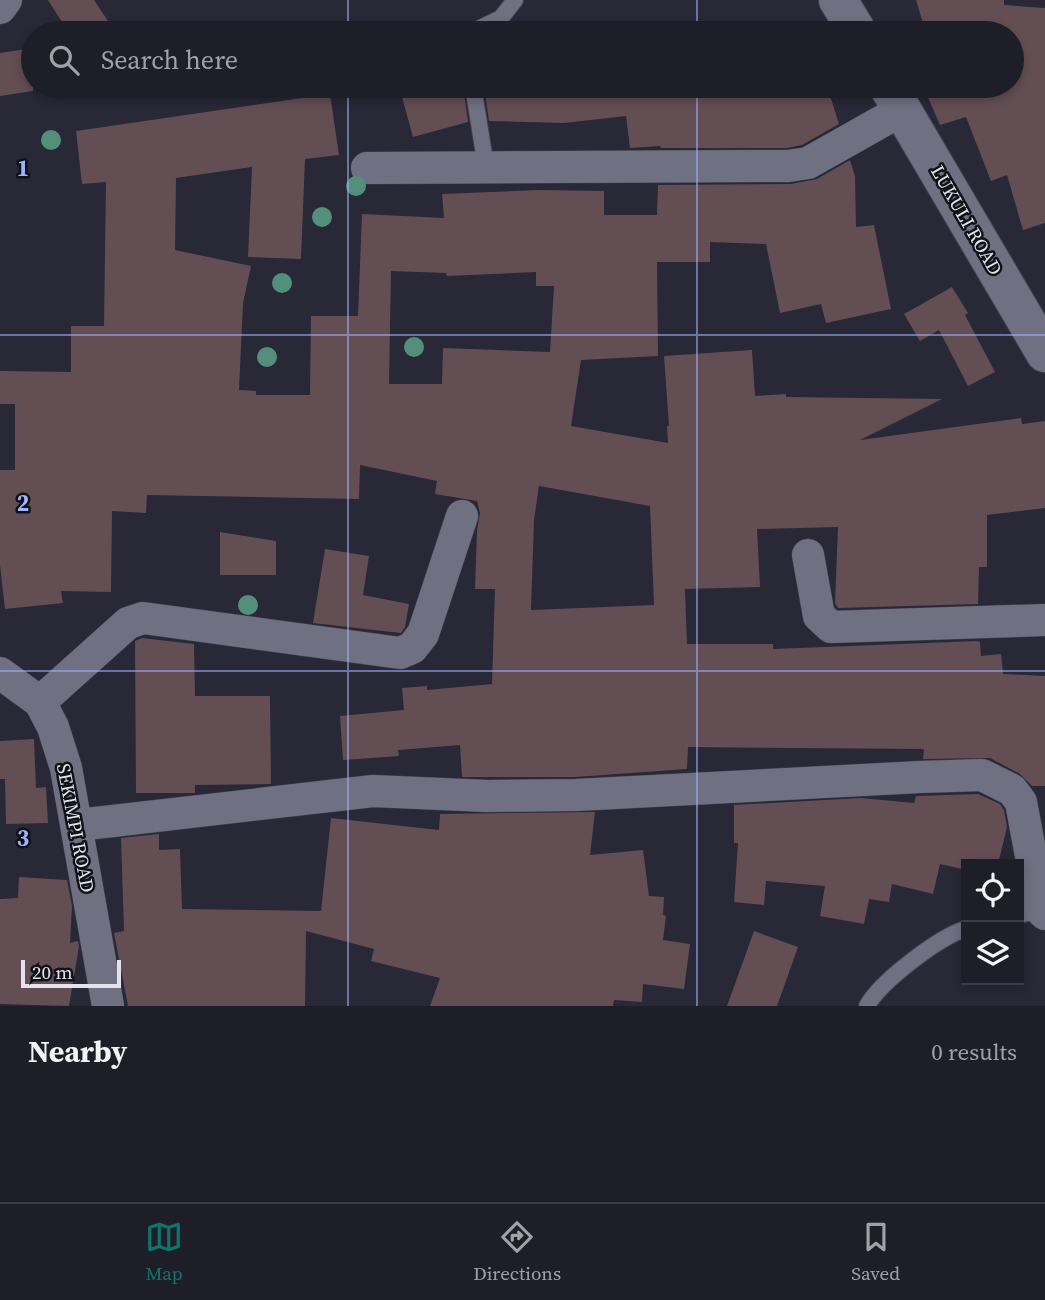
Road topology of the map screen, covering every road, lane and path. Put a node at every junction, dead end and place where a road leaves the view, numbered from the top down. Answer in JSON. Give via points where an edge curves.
{"nodes":[{"id":1,"x":6,"y":0,"type":"edge"},
{"id":2,"x":515,"y":0,"type":"edge"},
{"id":3,"x":838,"y":0,"type":"edge"},
{"id":4,"x":0,"y":8,"type":"edge"},
{"id":5,"x":495,"y":21,"type":"edge"},
{"id":6,"x":851,"y":21,"type":"edge"},
{"id":7,"x":475,"y":98,"type":"edge"},
{"id":8,"x":895,"y":98,"type":"edge"},
{"id":9,"x":486,"y":167,"type":"junction"},
{"id":10,"x":367,"y":168,"type":"dead end"},
{"id":11,"x":1045,"y":353,"type":"edge"},
{"id":12,"x":462,"y":516,"type":"dead end"},
{"id":13,"x":808,"y":555,"type":"dead end"},
{"id":14,"x":1045,"y":620,"type":"edge"},
{"id":15,"x":0,"y":673,"type":"edge"},
{"id":16,"x":40,"y":702,"type":"junction"},
{"id":17,"x":78,"y":825,"type":"junction"},
{"id":18,"x":1035,"y":913,"type":"edge"},
{"id":19,"x":961,"y":931,"type":"edge"},
{"id":20,"x":108,"y":1006,"type":"edge"},
{"id":21,"x":867,"y":1006,"type":"edge"}],
"edges":[{"from":1,"to":4,"type":"street"},
{"from":2,"to":5,"type":"lane"},
{"from":3,"to":6,"type":"street"},
{"from":7,"to":9,"type":"lane"},
{"from":8,"to":9,"type":"street","via":[[808,163]]},
{"from":8,"to":11,"type":"street","name":"LUKULI ROAD"},
{"from":9,"to":10,"type":"street"},
{"from":12,"to":16,"type":"street","via":[[423,634],[412,648],[400,653],[143,618],[128,623]]},
{"from":13,"to":14,"type":"street","via":[[819,617],[831,627]]},
{"from":15,"to":16,"type":"street","name":"SEKIMPI ROAD"},
{"from":16,"to":17,"type":"street","name":"SEKIMPI ROAD","via":[[66,768]]},
{"from":17,"to":18,"type":"street","via":[[373,790],[576,795],[982,775],[1012,790],[1021,802]]},
{"from":17,"to":20,"type":"street","name":"SEKIMPI ROAD"},
{"from":19,"to":21,"type":"lane","via":[[905,966]]}]}
